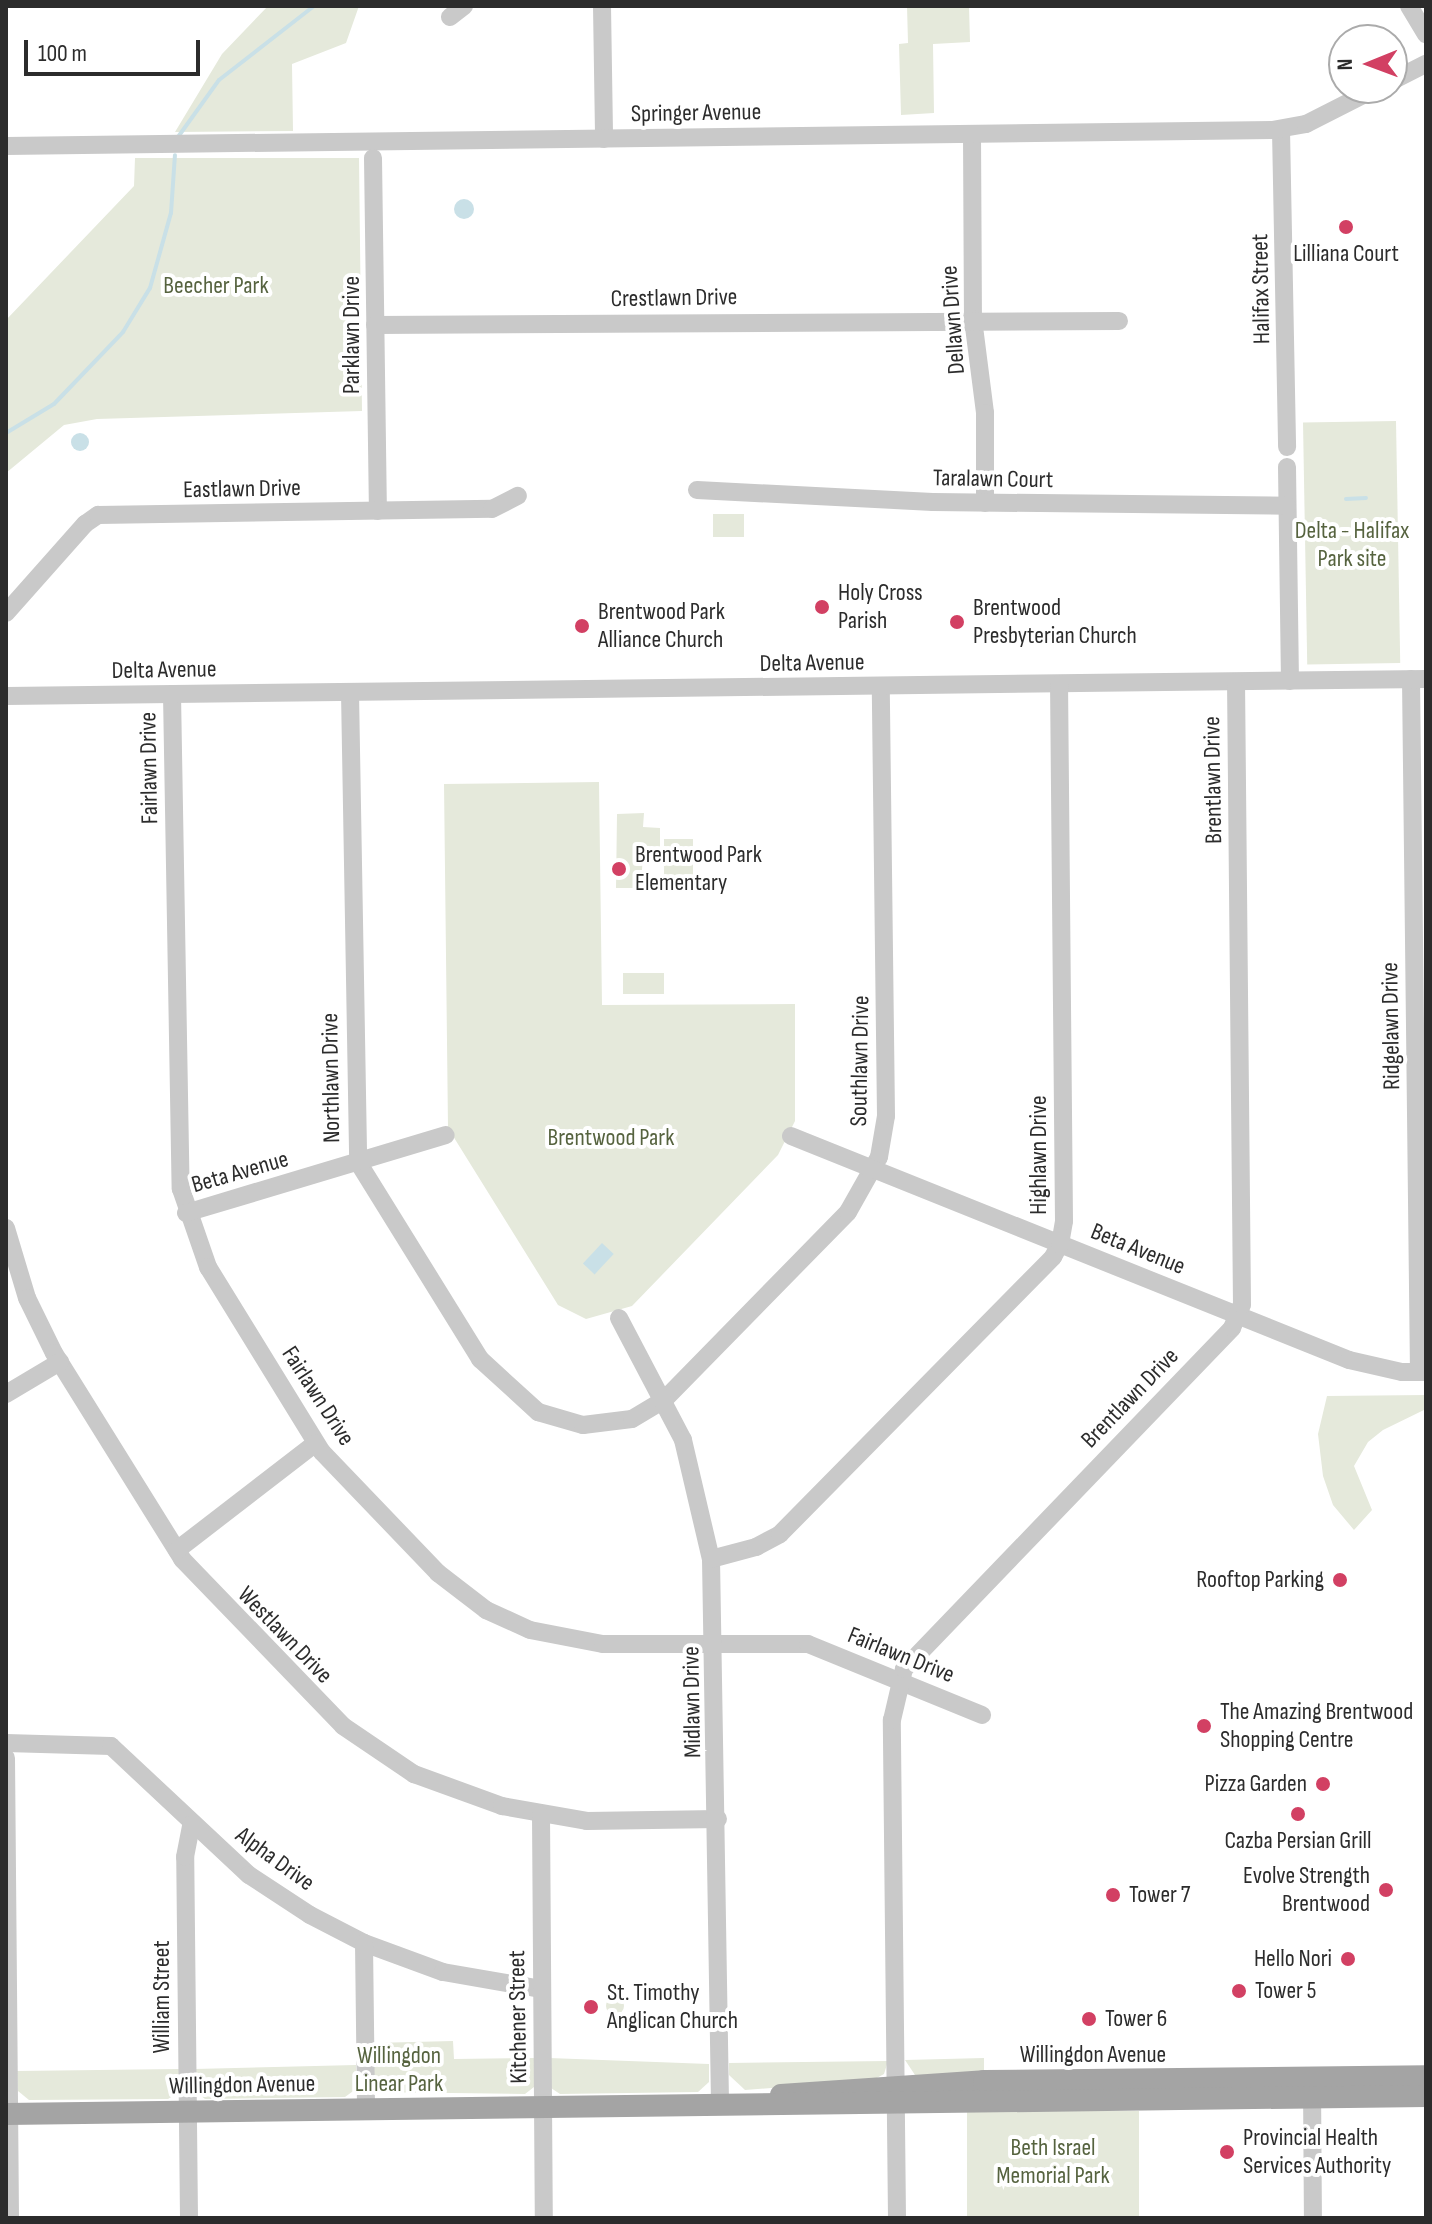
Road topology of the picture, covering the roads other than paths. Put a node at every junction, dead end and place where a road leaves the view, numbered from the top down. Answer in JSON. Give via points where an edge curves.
{"nodes":[{"id":1,"x":602,"y":6,"type":"edge"},
{"id":2,"x":1409,"y":6,"type":"edge"},
{"id":3,"x":1426,"y":34,"type":"edge"},
{"id":4,"x":1426,"y":64,"type":"edge"},
{"id":5,"x":1408,"y":73,"type":"edge"},
{"id":6,"x":1345,"y":104,"type":"edge"},
{"id":7,"x":1281,"y":130,"type":"junction"},
{"id":8,"x":972,"y":134,"type":"junction"},
{"id":9,"x":604,"y":139,"type":"junction"},
{"id":10,"x":6,"y":146,"type":"edge"},
{"id":11,"x":373,"y":158,"type":"dead end"},
{"id":12,"x":973,"y":319,"type":"junction"},
{"id":13,"x":1119,"y":321,"type":"dead end"},
{"id":14,"x":375,"y":325,"type":"junction"},
{"id":15,"x":1287,"y":447,"type":"dead end"},
{"id":16,"x":1287,"y":467,"type":"dead end"},
{"id":17,"x":697,"y":490,"type":"dead end"},
{"id":18,"x":518,"y":496,"type":"dead end"},
{"id":19,"x":985,"y":503,"type":"junction"},
{"id":20,"x":1287,"y":506,"type":"junction"},
{"id":21,"x":378,"y":511,"type":"junction"},
{"id":22,"x":8,"y":605,"type":"edge"},
{"id":23,"x":1418,"y":679,"type":"edge"},
{"id":24,"x":1290,"y":681,"type":"junction"},
{"id":25,"x":1236,"y":682,"type":"junction"},
{"id":26,"x":1059,"y":684,"type":"junction"},
{"id":27,"x":881,"y":686,"type":"junction"},
{"id":28,"x":350,"y":692,"type":"junction"},
{"id":29,"x":172,"y":694,"type":"junction"},
{"id":30,"x":6,"y":696,"type":"edge"},
{"id":31,"x":446,"y":1135,"type":"dead end"},
{"id":32,"x":791,"y":1136,"type":"dead end"},
{"id":33,"x":358,"y":1162,"type":"junction"},
{"id":34,"x":875,"y":1169,"type":"junction"},
{"id":35,"x":186,"y":1213,"type":"junction"},
{"id":36,"x":6,"y":1228,"type":"edge"},
{"id":37,"x":1060,"y":1244,"type":"junction"},
{"id":38,"x":1238,"y":1315,"type":"junction"},
{"id":39,"x":619,"y":1318,"type":"dead end"},
{"id":40,"x":60,"y":1362,"type":"junction"},
{"id":41,"x":1423,"y":1372,"type":"edge"},
{"id":42,"x":6,"y":1394,"type":"edge"},
{"id":43,"x":664,"y":1400,"type":"junction"},
{"id":44,"x":316,"y":1443,"type":"junction"},
{"id":45,"x":177,"y":1550,"type":"junction"},
{"id":46,"x":711,"y":1559,"type":"junction"},
{"id":47,"x":715,"y":1643,"type":"junction"},
{"id":48,"x":900,"y":1680,"type":"junction"},
{"id":49,"x":982,"y":1715,"type":"dead end"},
{"id":50,"x":6,"y":1743,"type":"edge"},
{"id":51,"x":6,"y":1758,"type":"edge"},
{"id":52,"x":541,"y":1815,"type":"junction"},
{"id":53,"x":718,"y":1819,"type":"junction"},
{"id":54,"x":191,"y":1825,"type":"junction"},
{"id":55,"x":364,"y":1943,"type":"junction"},
{"id":56,"x":541,"y":1989,"type":"junction"},
{"id":57,"x":1426,"y":2076,"type":"edge"},
{"id":58,"x":1312,"y":2087,"type":"junction"},
{"id":59,"x":896,"y":2094,"type":"junction"},
{"id":60,"x":1426,"y":2096,"type":"edge"},
{"id":61,"x":720,"y":2104,"type":"junction"},
{"id":62,"x":543,"y":2106,"type":"junction"},
{"id":63,"x":366,"y":2109,"type":"junction"},
{"id":64,"x":187,"y":2112,"type":"junction"},
{"id":65,"x":7,"y":2113,"type":"edge"},
{"id":66,"x":10,"y":2218,"type":"edge"},
{"id":67,"x":189,"y":2218,"type":"edge"},
{"id":68,"x":544,"y":2218,"type":"edge"},
{"id":69,"x":897,"y":2218,"type":"edge"},
{"id":70,"x":1313,"y":2218,"type":"edge"}],
"edges":[{"from":1,"to":9,"type":"street"},
{"from":2,"to":3,"type":"street"},
{"from":4,"to":5,"type":"street"},
{"from":6,"to":7,"type":"street","name":"Springer Avenue"},
{"from":7,"to":8,"type":"street","name":"Springer Avenue"},
{"from":7,"to":15,"type":"street","name":"Halifax Street"},
{"from":8,"to":9,"type":"street","name":"Springer Avenue"},
{"from":8,"to":12,"type":"street","name":"Dellawn Drive"},
{"from":9,"to":10,"type":"street","name":"Springer Avenue"},
{"from":11,"to":14,"type":"street","name":"Parklawn Drive"},
{"from":12,"to":13,"type":"street","name":"Crestlawn Drive"},
{"from":12,"to":14,"type":"street","name":"Crestlawn Drive"},
{"from":12,"to":19,"type":"street","name":"Dellawn Drive","via":[[985,413]]},
{"from":14,"to":21,"type":"street","name":"Parklawn Drive"},
{"from":16,"to":20,"type":"street"},
{"from":17,"to":19,"type":"street","name":"Taralawn Court"},
{"from":18,"to":21,"type":"street","name":"Eastlawn Drive","via":[[492,509]]},
{"from":19,"to":20,"type":"street","name":"Taralawn Court"},
{"from":20,"to":24,"type":"street"},
{"from":21,"to":22,"type":"street","name":"Eastlawn Drive","via":[[98,515]]},
{"from":23,"to":24,"type":"street","name":"Delta Avenue"},
{"from":23,"to":41,"type":"street","name":"Ridgelawn Drive"},
{"from":24,"to":25,"type":"street","name":"Delta Avenue"},
{"from":25,"to":26,"type":"street","name":"Delta Avenue"},
{"from":25,"to":38,"type":"street","name":"Brentlawn Drive","via":[[1242,1297]]},
{"from":26,"to":27,"type":"street","name":"Delta Avenue"},
{"from":26,"to":37,"type":"street","name":"Highlawn Drive","via":[[1064,1190]]},
{"from":27,"to":28,"type":"street","name":"Delta Avenue"},
{"from":27,"to":34,"type":"street","name":"Southlawn Drive","via":[[886,1116]]},
{"from":28,"to":29,"type":"street","name":"Delta Avenue"},
{"from":28,"to":33,"type":"street","name":"Northlawn Drive"},
{"from":29,"to":30,"type":"street","name":"Delta Avenue"},
{"from":29,"to":35,"type":"street","name":"Fairlawn Drive","via":[[177,1159]]},
{"from":31,"to":33,"type":"street","name":"Beta Avenue"},
{"from":32,"to":34,"type":"street","name":"Beta Avenue"},
{"from":33,"to":35,"type":"street","name":"Beta Avenue"},
{"from":33,"to":43,"type":"street","name":"Northlawn Drive","via":[[465,1341],[513,1393],[538,1412],[583,1425],[632,1419]]},
{"from":34,"to":37,"type":"street","name":"Beta Avenue"},
{"from":34,"to":43,"type":"street","name":"Southlawn Drive","via":[[848,1212]]},
{"from":35,"to":44,"type":"street","name":"Fairlawn Drive","via":[[208,1267]]},
{"from":36,"to":40,"type":"street","name":"Westlawn Drive","via":[[27,1298]]},
{"from":37,"to":38,"type":"street","name":"Beta Avenue"},
{"from":37,"to":46,"type":"street","name":"Highlawn Drive","via":[[780,1534],[756,1547]]},
{"from":38,"to":41,"type":"street","name":"Beta Avenue","via":[[1349,1360]]},
{"from":38,"to":48,"type":"street","name":"Brentlawn Drive","via":[[1232,1328],[918,1649]]},
{"from":39,"to":43,"type":"street","name":"Midlawn Drive"},
{"from":40,"to":42,"type":"street"},
{"from":40,"to":45,"type":"street","name":"Westlawn Drive"},
{"from":43,"to":46,"type":"street","name":"Midlawn Drive","via":[[683,1440]]},
{"from":44,"to":45,"type":"street"},
{"from":44,"to":47,"type":"street","name":"Fairlawn Drive","via":[[438,1573],[496,1615],[579,1641]]},
{"from":45,"to":52,"type":"street","name":"Westlawn Drive","via":[[195,1577],[315,1701],[368,1746],[445,1788]]},
{"from":46,"to":47,"type":"street","name":"Midlawn Drive"},
{"from":47,"to":48,"type":"street","name":"Fairlawn Drive","via":[[808,1644]]},
{"from":47,"to":53,"type":"street","name":"Midlawn Drive"},
{"from":48,"to":49,"type":"street","name":"Fairlawn Drive"},
{"from":48,"to":59,"type":"street","name":"Brentlawn Drive","via":[[892,1720]]},
{"from":50,"to":54,"type":"street","name":"Alpha Drive","via":[[111,1746]]},
{"from":51,"to":65,"type":"street"},
{"from":52,"to":53,"type":"street","name":"Westlawn Drive","via":[[587,1821]]},
{"from":52,"to":56,"type":"street","name":"Kitchener Street"},
{"from":53,"to":61,"type":"street","name":"Midlawn Drive"},
{"from":54,"to":55,"type":"street","name":"Alpha Drive","via":[[249,1875]]},
{"from":54,"to":64,"type":"street","name":"William Street","via":[[185,1857]]},
{"from":55,"to":56,"type":"street","name":"Alpha Drive","via":[[443,1972]]},
{"from":55,"to":63,"type":"street"},
{"from":56,"to":62,"type":"street","name":"Kitchener Street"},
{"from":57,"to":58,"type":"main road","name":"Willingdon Avenue"},
{"from":58,"to":59,"type":"main road","name":"Willingdon Avenue"},
{"from":58,"to":60,"type":"main road","name":"Willingdon Avenue"},
{"from":58,"to":70,"type":"street"},
{"from":59,"to":61,"type":"main road","name":"Willingdon Avenue","via":[[779,2095],[762,2103]]},
{"from":59,"to":69,"type":"street","name":"Brentlawn Drive"},
{"from":61,"to":62,"type":"main road","name":"Willingdon Avenue"},
{"from":62,"to":63,"type":"main road","name":"Willingdon Avenue"},
{"from":62,"to":68,"type":"street","name":"Kitchener Street"},
{"from":63,"to":64,"type":"main road","name":"Willingdon Avenue"},
{"from":64,"to":65,"type":"main road","name":"Willingdon Avenue"},
{"from":64,"to":67,"type":"street","name":"William Street"},
{"from":65,"to":66,"type":"street"}]}
